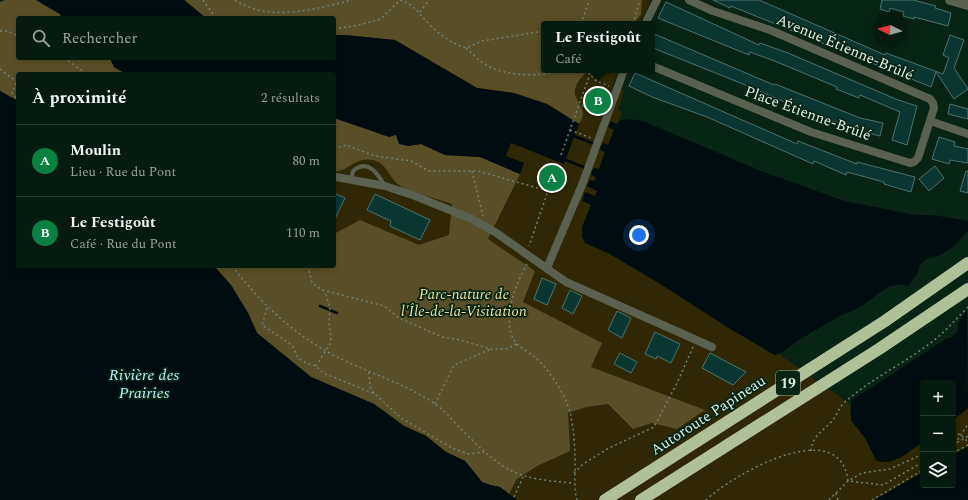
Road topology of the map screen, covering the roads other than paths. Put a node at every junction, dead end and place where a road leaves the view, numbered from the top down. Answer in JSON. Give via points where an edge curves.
{"nodes":[{"id":1,"x":657,"y":0,"type":"edge"},
{"id":2,"x":689,"y":0,"type":"edge"},
{"id":3,"x":950,"y":0,"type":"edge"},
{"id":4,"x":968,"y":5,"type":"edge"},
{"id":5,"x":646,"y":21,"type":"edge"},
{"id":6,"x":655,"y":67,"type":"edge"},
{"id":7,"x":623,"y":73,"type":"edge"},
{"id":8,"x":930,"y":121,"type":"junction"},
{"id":9,"x":968,"y":134,"type":"edge"},
{"id":10,"x":336,"y":177,"type":"dead end"},
{"id":11,"x":351,"y":179,"type":"junction"},
{"id":12,"x":385,"y":186,"type":"junction"},
{"id":13,"x":968,"y":263,"type":"edge"},
{"id":14,"x":547,"y":268,"type":"junction"},
{"id":15,"x":968,"y":289,"type":"edge"},
{"id":16,"x":712,"y":347,"type":"dead end"},
{"id":17,"x":606,"y":500,"type":"edge"},
{"id":18,"x":641,"y":500,"type":"edge"}],
"edges":[{"from":1,"to":5,"type":"street"},
{"from":2,"to":8,"type":"street","name":"Avenue Étienne-Brûlé","via":[[770,30],[926,97],[934,105]]},
{"from":3,"to":4,"type":"street"},
{"from":6,"to":8,"type":"street","name":"Place Étienne-Brûlé","via":[[810,132],[910,163],[918,158]]},
{"from":7,"to":14,"type":"street","via":[[576,200]]},
{"from":8,"to":9,"type":"street"},
{"from":10,"to":11,"type":"street"},
{"from":11,"to":12,"type":"street"},
{"from":11,"to":12,"type":"lane","via":[[353,171],[366,166],[377,173]]},
{"from":12,"to":14,"type":"street","via":[[483,224],[528,259]]},
{"from":13,"to":17,"type":"highway","name":"Autoroute Papineau","number":"19","via":[[885,321]]},
{"from":14,"to":16,"type":"street","via":[[566,282]]},
{"from":15,"to":18,"type":"highway","number":"19","via":[[879,349]]}]}
